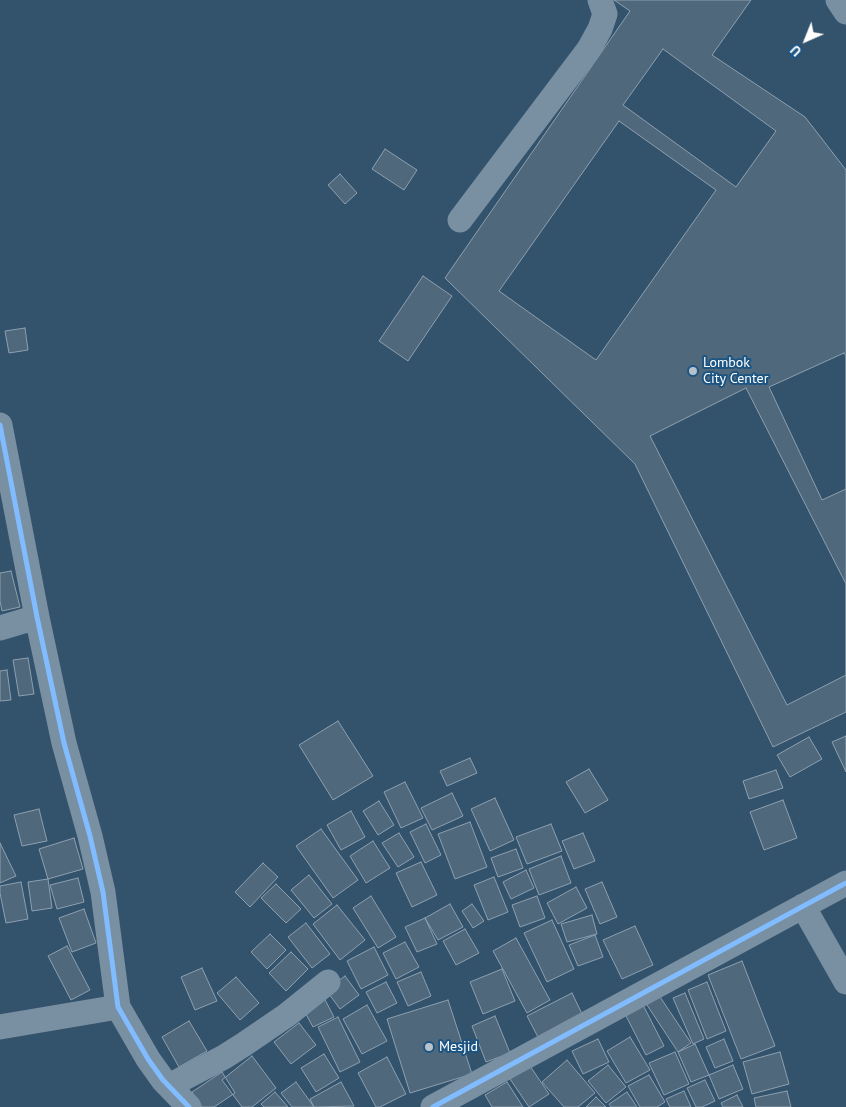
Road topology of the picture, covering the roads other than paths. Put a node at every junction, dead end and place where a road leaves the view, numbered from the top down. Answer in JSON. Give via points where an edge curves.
{"nodes":[{"id":1,"x":600,"y":0,"type":"edge"},
{"id":2,"x":838,"y":0,"type":"edge"},
{"id":3,"x":846,"y":12,"type":"edge"},
{"id":4,"x":460,"y":220,"type":"dead end"},
{"id":5,"x":0,"y":425,"type":"edge"},
{"id":6,"x":37,"y":617,"type":"junction"},
{"id":7,"x":0,"y":628,"type":"edge"},
{"id":8,"x":846,"y":883,"type":"edge"},
{"id":9,"x":803,"y":906,"type":"junction"},
{"id":10,"x":328,"y":982,"type":"dead end"},
{"id":11,"x":846,"y":982,"type":"edge"},
{"id":12,"x":118,"y":1007,"type":"junction"},
{"id":13,"x":0,"y":1027,"type":"edge"},
{"id":14,"x":169,"y":1086,"type":"junction"},
{"id":15,"x":189,"y":1107,"type":"edge"},
{"id":16,"x":433,"y":1107,"type":"edge"}],
"edges":[{"from":1,"to":4,"type":"street","via":[[605,14],[588,49]]},
{"from":2,"to":3,"type":"street"},
{"from":5,"to":6,"type":"street"},
{"from":6,"to":7,"type":"street"},
{"from":6,"to":12,"type":"street","via":[[64,743],[103,892]]},
{"from":8,"to":9,"type":"street"},
{"from":9,"to":11,"type":"street"},
{"from":9,"to":16,"type":"street"},
{"from":10,"to":14,"type":"street","via":[[243,1045]]},
{"from":12,"to":13,"type":"street"},
{"from":12,"to":14,"type":"street","via":[[148,1059]]},
{"from":14,"to":15,"type":"street"}]}
